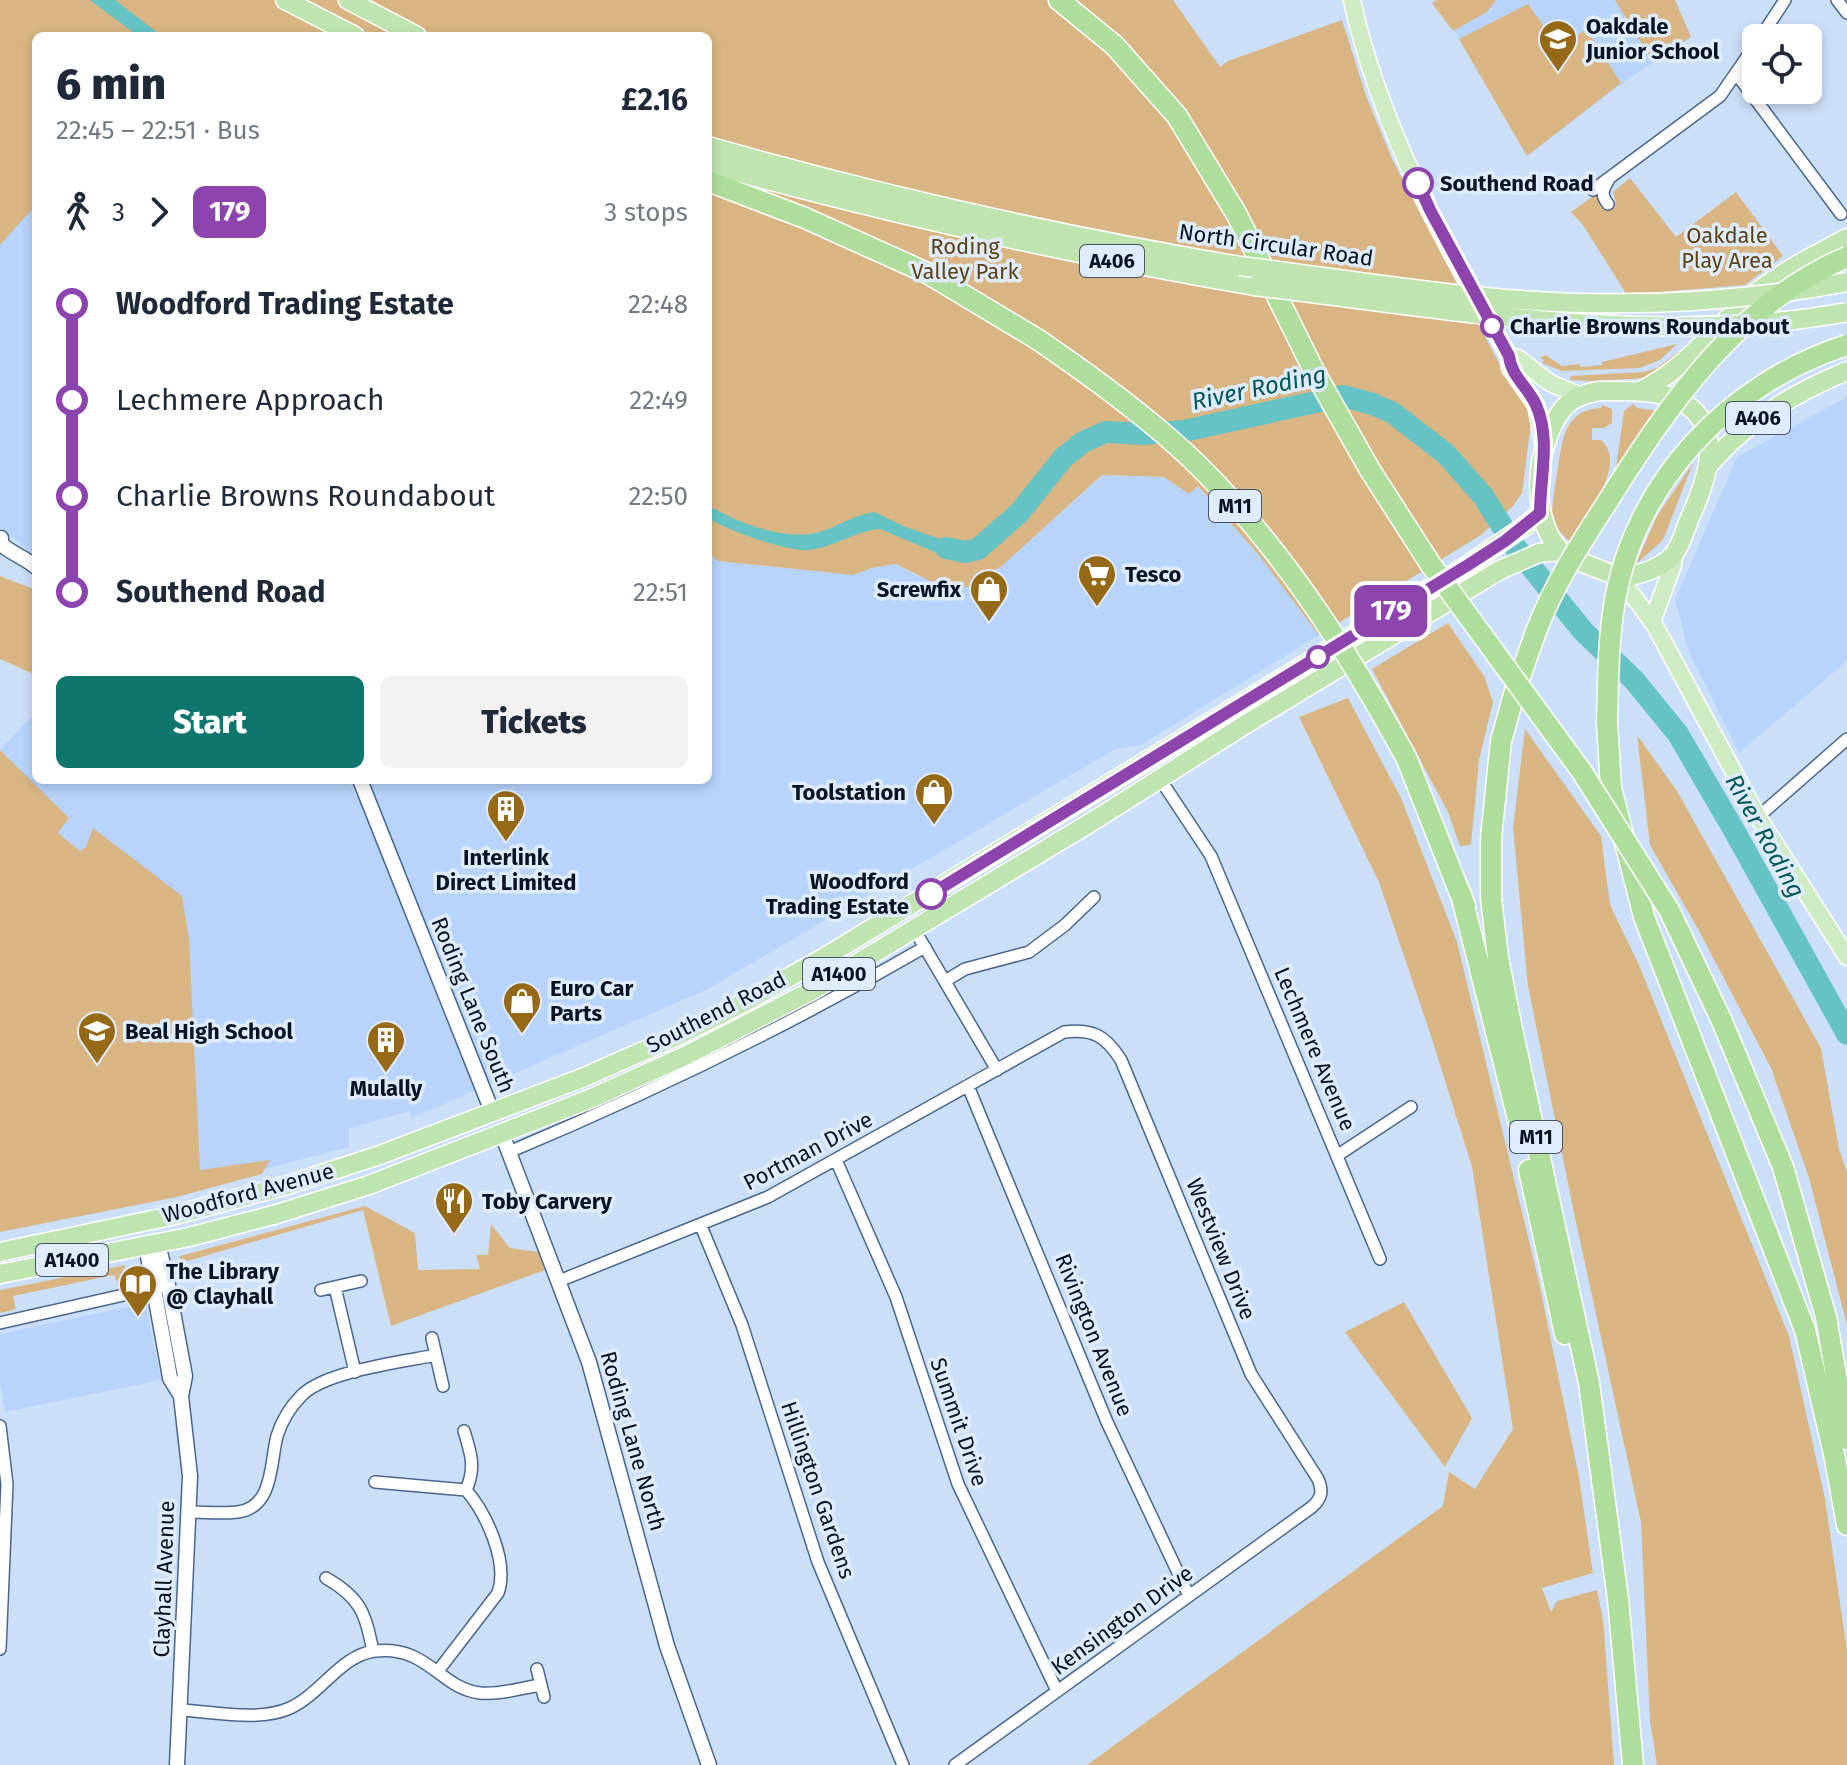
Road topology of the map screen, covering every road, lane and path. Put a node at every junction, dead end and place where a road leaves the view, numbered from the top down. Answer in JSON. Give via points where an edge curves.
{"nodes":[{"id":1,"x":285,"y":0,"type":"edge"},
{"id":2,"x":348,"y":0,"type":"edge"},
{"id":3,"x":1059,"y":0,"type":"edge"},
{"id":4,"x":1352,"y":0,"type":"edge"},
{"id":5,"x":1785,"y":0,"type":"edge"},
{"id":6,"x":1837,"y":0,"type":"edge"},
{"id":7,"x":1847,"y":13,"type":"edge"},
{"id":8,"x":1769,"y":24,"type":"edge"},
{"id":9,"x":347,"y":32,"type":"edge"},
{"id":10,"x":409,"y":32,"type":"edge"},
{"id":11,"x":1742,"y":65,"type":"edge"},
{"id":12,"x":1735,"y":76,"type":"junction"},
{"id":13,"x":712,"y":147,"type":"edge"},
{"id":14,"x":712,"y":165,"type":"edge"},
{"id":15,"x":1608,"y":180,"type":"junction"},
{"id":16,"x":712,"y":183,"type":"edge"},
{"id":17,"x":1593,"y":190,"type":"dead end"},
{"id":18,"x":1832,"y":202,"type":"junction"},
{"id":19,"x":1608,"y":204,"type":"dead end"},
{"id":20,"x":1841,"y":214,"type":"dead end"},
{"id":21,"x":1828,"y":218,"type":"dead end"},
{"id":22,"x":1847,"y":238,"type":"edge"},
{"id":23,"x":1847,"y":257,"type":"edge"},
{"id":24,"x":1847,"y":282,"type":"edge"},
{"id":25,"x":1847,"y":312,"type":"edge"},
{"id":26,"x":1847,"y":345,"type":"edge"},
{"id":27,"x":1509,"y":356,"type":"junction"},
{"id":28,"x":1847,"y":371,"type":"edge"},
{"id":29,"x":1640,"y":391,"type":"junction"},
{"id":30,"x":1581,"y":396,"type":"junction"},
{"id":31,"x":1544,"y":448,"type":"junction"},
{"id":32,"x":1710,"y":464,"type":"junction"},
{"id":33,"x":1540,"y":513,"type":"junction"},
{"id":34,"x":0,"y":537,"type":"edge"},
{"id":35,"x":1561,"y":551,"type":"junction"},
{"id":36,"x":1674,"y":553,"type":"junction"},
{"id":37,"x":32,"y":564,"type":"edge"},
{"id":38,"x":1619,"y":577,"type":"junction"},
{"id":39,"x":1652,"y":622,"type":"junction"},
{"id":40,"x":1847,"y":739,"type":"edge"},
{"id":41,"x":1160,"y":779,"type":"junction"},
{"id":42,"x":362,"y":784,"type":"edge"},
{"id":43,"x":1758,"y":817,"type":"junction"},
{"id":44,"x":1461,"y":894,"type":"junction"},
{"id":45,"x":1094,"y":897,"type":"dead end"},
{"id":46,"x":914,"y":929,"type":"junction"},
{"id":47,"x":925,"y":947,"type":"junction"},
{"id":48,"x":1847,"y":957,"type":"edge"},
{"id":49,"x":945,"y":981,"type":"junction"},
{"id":50,"x":1064,"y":1032,"type":"joint"},
{"id":51,"x":997,"y":1070,"type":"junction"},
{"id":52,"x":968,"y":1086,"type":"junction"},
{"id":53,"x":1411,"y":1107,"type":"dead end"},
{"id":54,"x":493,"y":1114,"type":"junction"},
{"id":55,"x":502,"y":1134,"type":"junction"},
{"id":56,"x":509,"y":1152,"type":"junction"},
{"id":57,"x":1338,"y":1155,"type":"junction"},
{"id":58,"x":836,"y":1160,"type":"junction"},
{"id":59,"x":157,"y":1219,"type":"junction"},
{"id":60,"x":701,"y":1226,"type":"junction"},
{"id":61,"x":152,"y":1243,"type":"junction"},
{"id":62,"x":1561,"y":1245,"type":"junction"},
{"id":63,"x":7,"y":1251,"type":"edge"},
{"id":64,"x":1380,"y":1259,"type":"dead end"},
{"id":65,"x":0,"y":1274,"type":"edge"},
{"id":66,"x":361,"y":1281,"type":"dead end"},
{"id":67,"x":559,"y":1281,"type":"junction"},
{"id":68,"x":161,"y":1286,"type":"junction"},
{"id":69,"x":335,"y":1287,"type":"junction"},
{"id":70,"x":321,"y":1290,"type":"dead end"},
{"id":71,"x":0,"y":1323,"type":"edge"},
{"id":72,"x":432,"y":1338,"type":"dead end"},
{"id":73,"x":436,"y":1355,"type":"junction"},
{"id":74,"x":355,"y":1372,"type":"junction"},
{"id":75,"x":443,"y":1386,"type":"dead end"},
{"id":76,"x":0,"y":1426,"type":"edge"},
{"id":77,"x":464,"y":1431,"type":"dead end"},
{"id":78,"x":1841,"y":1446,"type":"edge"},
{"id":79,"x":375,"y":1482,"type":"dead end"},
{"id":80,"x":466,"y":1490,"type":"junction"},
{"id":81,"x":1312,"y":1507,"type":"joint"},
{"id":82,"x":189,"y":1512,"type":"junction"},
{"id":83,"x":1846,"y":1516,"type":"edge"},
{"id":84,"x":1609,"y":1530,"type":"junction"},
{"id":85,"x":326,"y":1578,"type":"dead end"},
{"id":86,"x":1189,"y":1596,"type":"junction"},
{"id":87,"x":0,"y":1649,"type":"edge"},
{"id":88,"x":373,"y":1651,"type":"junction"},
{"id":89,"x":537,"y":1669,"type":"dead end"},
{"id":90,"x":438,"y":1671,"type":"junction"},
{"id":91,"x":541,"y":1685,"type":"junction"},
{"id":92,"x":1057,"y":1691,"type":"junction"},
{"id":93,"x":544,"y":1697,"type":"dead end"},
{"id":94,"x":181,"y":1710,"type":"junction"},
{"id":95,"x":177,"y":1765,"type":"edge"},
{"id":96,"x":709,"y":1765,"type":"edge"},
{"id":97,"x":903,"y":1765,"type":"edge"},
{"id":98,"x":955,"y":1765,"type":"edge"},
{"id":99,"x":1633,"y":1765,"type":"edge"}],
"edges":[{"from":1,"to":9,"type":"highway"},
{"from":2,"to":10,"type":"highway"},
{"from":3,"to":78,"type":"highway","bridge":true,"via":[[1114,45],[1177,116],[1237,215],[1294,334],[1400,519],[1582,772],[1661,898],[1721,1019],[1783,1167],[1826,1317]]},
{"from":4,"to":27,"type":"main road","via":[[1371,69],[1430,210]]},
{"from":5,"to":8,"type":"street"},
{"from":6,"to":7,"type":"street"},
{"from":11,"to":12,"type":"street"},
{"from":12,"to":15,"type":"street","via":[[1720,96]]},
{"from":12,"to":18,"type":"street"},
{"from":13,"to":24,"type":"highway","name":"North Circular Road","number":"A406","bridge":true,"via":[[975,215],[1110,243],[1240,266],[1500,298],[1587,303],[1718,298]]},
{"from":14,"to":25,"type":"highway","name":"North Circular Road","number":"A406","bridge":true,"via":[[971,231],[1254,286],[1589,323],[1712,327]]},
{"from":15,"to":17,"type":"street"},
{"from":15,"to":19,"type":"street","via":[[1603,190]]},
{"from":16,"to":44,"type":"highway","number":"M11","bridge":true,"via":[[927,273],[1037,339],[1182,450],[1268,545],[1327,624],[1406,757]]},
{"from":18,"to":20,"type":"street"},
{"from":18,"to":21,"type":"street"},
{"from":22,"to":29,"type":"highway","via":[[1760,289],[1687,359]]},
{"from":23,"to":62,"type":"highway","number":"M11","bridge":true,"via":[[1801,280],[1742,325],[1708,361],[1637,455],[1554,591],[1515,691],[1501,741],[1491,898],[1512,1029]]},
{"from":26,"to":78,"type":"highway","bridge":true,"via":[[1768,380],[1724,413],[1659,485],[1637,528],[1616,595],[1607,723],[1611,788],[1644,917],[1805,1330]]},
{"from":27,"to":30,"type":"main road"},
{"from":27,"to":31,"type":"main road","via":[[1510,368],[1536,405]]},
{"from":28,"to":32,"type":"highway","number":"A406","via":[[1752,422]]},
{"from":29,"to":30,"type":"highway"},
{"from":29,"to":32,"type":"highway","via":[[1684,403],[1696,414],[1709,441]]},
{"from":30,"to":31,"type":"highway","via":[[1563,409]]},
{"from":31,"to":33,"type":"highway"},
{"from":32,"to":36,"type":"highway"},
{"from":33,"to":35,"type":"highway"},
{"from":33,"to":54,"type":"highway","name":"Southend Road","number":"A1400","via":[[1505,541],[825,957],[677,1036]]},
{"from":34,"to":37,"type":"street","via":[[13,555]]},
{"from":35,"to":38,"type":"highway"},
{"from":35,"to":41,"type":"highway","name":"Southend Road","number":"A1400","via":[[1518,561]]},
{"from":36,"to":38,"type":"highway","via":[[1640,574]]},
{"from":36,"to":39,"type":"main road"},
{"from":38,"to":39,"type":"main road"},
{"from":39,"to":43,"type":"main road"},
{"from":40,"to":43,"type":"street"},
{"from":41,"to":46,"type":"highway","name":"Southend Road","number":"A1400"},
{"from":41,"to":57,"type":"street","name":"Lechmere Avenue","via":[[1211,856]]},
{"from":42,"to":54,"type":"street","name":"Roding Lane South"},
{"from":43,"to":48,"type":"main road"},
{"from":44,"to":62,"type":"highway","number":"M11","via":[[1508,1037]]},
{"from":44,"to":84,"type":"highway","number":"M11","via":[[1522,1135]]},
{"from":45,"to":49,"type":"street","via":[[1029,952],[965,969]]},
{"from":46,"to":47,"type":"street"},
{"from":46,"to":55,"type":"highway","name":"Southend Road","number":"A1400","via":[[700,1049]]},
{"from":47,"to":49,"type":"street"},
{"from":47,"to":56,"type":"street","name":"Southend Road","via":[[734,1051]]},
{"from":49,"to":51,"type":"street"},
{"from":50,"to":51,"type":"street","name":"Portman Drive"},
{"from":50,"to":81,"type":"street","name":"Westview Drive","via":[[1083,1030],[1100,1036],[1121,1060],[1251,1374],[1321,1486]]},
{"from":51,"to":52,"type":"street","name":"Portman Drive"},
{"from":52,"to":58,"type":"street","name":"Portman Drive"},
{"from":52,"to":86,"type":"street","name":"Rivington Avenue","via":[[1107,1422]]},
{"from":53,"to":57,"type":"street"},
{"from":54,"to":59,"type":"highway","name":"Woodford Avenue","number":"A1400","via":[[288,1185]]},
{"from":55,"to":56,"type":"street","name":"Roding Lane North"},
{"from":55,"to":61,"type":"highway","name":"Woodford Avenue","number":"A1400","via":[[277,1214]]},
{"from":56,"to":67,"type":"street","name":"Roding Lane North"},
{"from":57,"to":64,"type":"street","name":"Lechmere Avenue"},
{"from":58,"to":60,"type":"street","name":"Portman Drive"},
{"from":58,"to":92,"type":"street","name":"Summit Drive","via":[[896,1297],[958,1484]]},
{"from":59,"to":61,"type":"highway"},
{"from":59,"to":63,"type":"highway","name":"Woodford Avenue","number":"A1400"},
{"from":60,"to":67,"type":"street","name":"Portman Drive"},
{"from":60,"to":97,"type":"street","name":"Hillington Gardens","via":[[742,1325],[814,1551]]},
{"from":61,"to":63,"type":"highway","via":[[135,1236],[47,1253]]},
{"from":61,"to":65,"type":"highway","name":"Woodford Avenue","number":"A1400"},
{"from":61,"to":68,"type":"street","name":"Clayhall Avenue","via":[[160,1252]]},
{"from":62,"to":84,"type":"highway","number":"M11","via":[[1589,1383]]},
{"from":66,"to":69,"type":"street"},
{"from":67,"to":96,"type":"street","name":"Roding Lane North","via":[[589,1362],[667,1646]]},
{"from":68,"to":71,"type":"street"},
{"from":68,"to":82,"type":"street","name":"Clayhall Avenue","via":[[170,1378],[181,1396]]},
{"from":69,"to":70,"type":"street"},
{"from":69,"to":74,"type":"street"},
{"from":72,"to":73,"type":"street"},
{"from":73,"to":74,"type":"street"},
{"from":73,"to":75,"type":"street"},
{"from":74,"to":82,"type":"street","via":[[304,1393],[285,1414],[266,1492],[252,1507]]},
{"from":76,"to":87,"type":"street","via":[[7,1484]]},
{"from":77,"to":80,"type":"street","via":[[473,1475]]},
{"from":78,"to":83,"type":"highway"},
{"from":79,"to":80,"type":"street"},
{"from":80,"to":90,"type":"street","via":[[479,1505],[502,1566],[502,1580],[498,1593]]},
{"from":81,"to":86,"type":"street","name":"Kensington Drive"},
{"from":82,"to":94,"type":"street","name":"Clayhall Avenue"},
{"from":84,"to":99,"type":"highway","number":"M11"},
{"from":85,"to":88,"type":"street","via":[[357,1600]]},
{"from":86,"to":92,"type":"street","name":"Kensington Drive"},
{"from":88,"to":90,"type":"street","via":[[401,1650]]},
{"from":88,"to":94,"type":"street","via":[[342,1668],[312,1695],[276,1713]]},
{"from":89,"to":91,"type":"street"},
{"from":90,"to":91,"type":"street","via":[[479,1693]]},
{"from":91,"to":93,"type":"street"},
{"from":92,"to":98,"type":"street","name":"Kensington Drive"},
{"from":94,"to":95,"type":"street","name":"Clayhall Avenue"}]}
